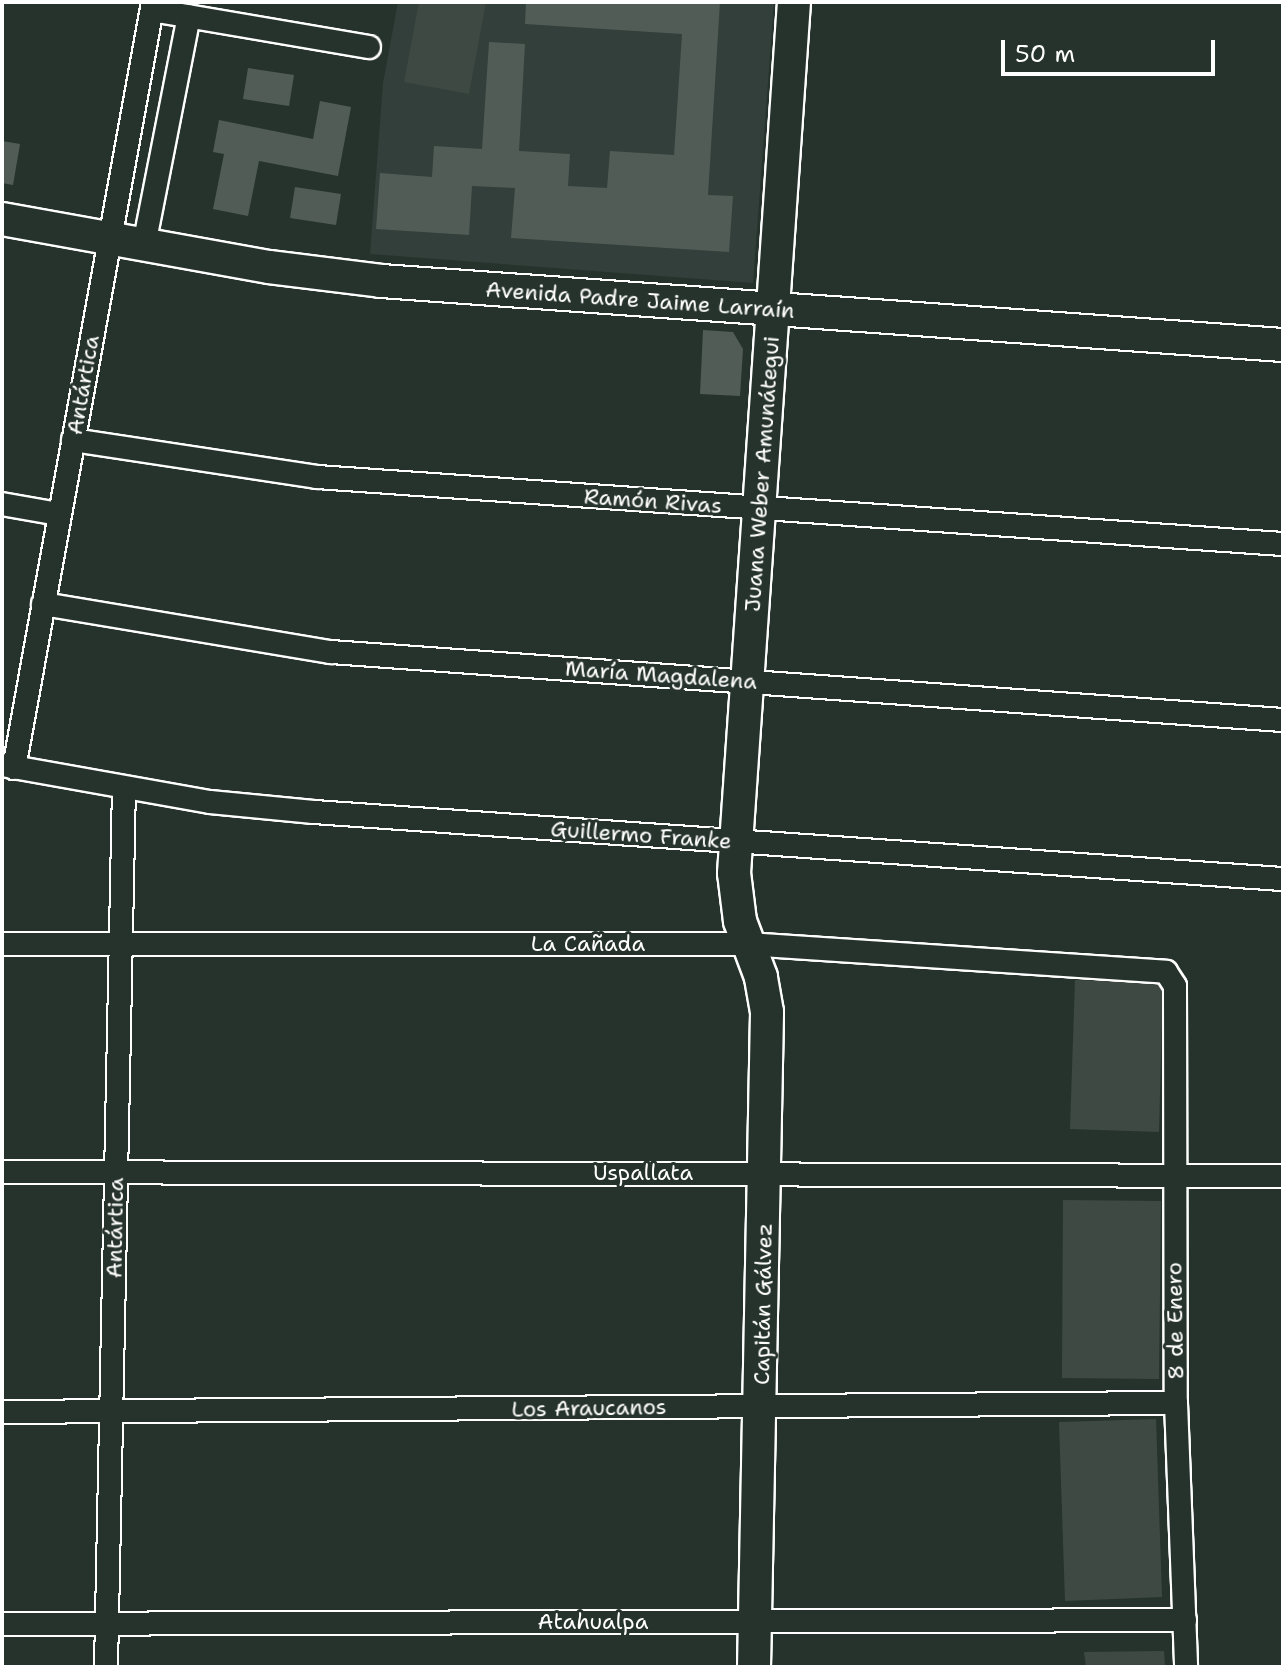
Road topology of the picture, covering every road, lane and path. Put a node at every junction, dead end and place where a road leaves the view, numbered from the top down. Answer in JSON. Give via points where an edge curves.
{"nodes":[{"id":1,"x":794,"y":2,"type":"edge"},
{"id":2,"x":152,"y":6,"type":"edge"},
{"id":3,"x":189,"y":16,"type":"junction"},
{"id":4,"x":369,"y":47,"type":"dead end"},
{"id":5,"x":2,"y":219,"type":"edge"},
{"id":6,"x":109,"y":239,"type":"junction"},
{"id":7,"x":144,"y":245,"type":"junction"},
{"id":8,"x":773,"y":310,"type":"junction"},
{"id":9,"x":1283,"y":345,"type":"edge"},
{"id":10,"x":73,"y":440,"type":"junction"},
{"id":11,"x":2,"y":504,"type":"edge"},
{"id":12,"x":760,"y":508,"type":"junction"},
{"id":13,"x":59,"y":514,"type":"junction"},
{"id":14,"x":1283,"y":544,"type":"edge"},
{"id":15,"x":43,"y":604,"type":"junction"},
{"id":16,"x":747,"y":682,"type":"junction"},
{"id":17,"x":1283,"y":720,"type":"edge"},
{"id":18,"x":8,"y":766,"type":"edge"},
{"id":19,"x":124,"y":788,"type":"junction"},
{"id":20,"x":737,"y":842,"type":"junction"},
{"id":21,"x":1283,"y":879,"type":"edge"},
{"id":22,"x":2,"y":944,"type":"edge"},
{"id":23,"x":120,"y":944,"type":"junction"},
{"id":24,"x":747,"y":944,"type":"junction"},
{"id":25,"x":1171,"y":975,"type":"joint"},
{"id":26,"x":2,"y":1172,"type":"edge"},
{"id":27,"x":117,"y":1172,"type":"junction"},
{"id":28,"x":765,"y":1174,"type":"junction"},
{"id":29,"x":1174,"y":1176,"type":"junction"},
{"id":30,"x":1283,"y":1176,"type":"edge"},
{"id":31,"x":1176,"y":1403,"type":"junction"},
{"id":32,"x":760,"y":1407,"type":"junction"},
{"id":33,"x":2,"y":1412,"type":"edge"},
{"id":34,"x":111,"y":1412,"type":"junction"},
{"id":35,"x":1185,"y":1620,"type":"junction"},
{"id":36,"x":755,"y":1621,"type":"junction"},
{"id":37,"x":2,"y":1624,"type":"edge"},
{"id":38,"x":107,"y":1624,"type":"junction"},
{"id":39,"x":106,"y":1667,"type":"edge"},
{"id":40,"x":754,"y":1667,"type":"edge"},
{"id":41,"x":1186,"y":1667,"type":"edge"}],
"edges":[{"from":1,"to":8,"type":"street","name":"Juana Weber Amunátegui"},
{"from":2,"to":3,"type":"street"},
{"from":2,"to":6,"type":"street","name":"Antártica"},
{"from":3,"to":4,"type":"street"},
{"from":3,"to":7,"type":"street"},
{"from":5,"to":6,"type":"street","name":"Avenida Padre Jaime Larraín"},
{"from":6,"to":7,"type":"street","name":"Avenida Padre Jaime Larraín"},
{"from":6,"to":10,"type":"street","name":"Antártica"},
{"from":7,"to":8,"type":"street","name":"Avenida Padre Jaime Larraín","via":[[381,281]]},
{"from":8,"to":9,"type":"street","name":"Avenida Padre Jaime Larraín"},
{"from":8,"to":12,"type":"street","name":"Juana Weber Amunátegui"},
{"from":10,"to":12,"type":"street","name":"Ramón Rivas","via":[[317,477]]},
{"from":10,"to":13,"type":"street","name":"Antártica"},
{"from":11,"to":13,"type":"street"},
{"from":12,"to":14,"type":"street","name":"Ramón Rivas"},
{"from":12,"to":16,"type":"street","name":"Juana Weber Amunátegui"},
{"from":13,"to":15,"type":"street","name":"Antártica"},
{"from":15,"to":16,"type":"street","name":"María Magdalena","via":[[331,652]]},
{"from":15,"to":18,"type":"street","name":"Antártica"},
{"from":16,"to":17,"type":"street","name":"María Magdalena"},
{"from":16,"to":20,"type":"street","name":"Juana Weber Amunátegui"},
{"from":18,"to":19,"type":"street","name":"Guillermo Franke"},
{"from":19,"to":20,"type":"street","name":"Guillermo Franke","via":[[314,812]]},
{"from":19,"to":23,"type":"street","name":"Antártica"},
{"from":20,"to":21,"type":"street","name":"Guillermo Franke"},
{"from":20,"to":24,"type":"street","name":"Juana Weber Amunátegui","via":[[736,898]]},
{"from":22,"to":23,"type":"street","name":"La Cañada"},
{"from":23,"to":24,"type":"street","name":"La Cañada"},
{"from":23,"to":27,"type":"street","name":"Antártica"},
{"from":24,"to":25,"type":"street","name":"La Cañada"},
{"from":24,"to":28,"type":"street","name":"Capitán Gálvez","via":[[761,977],[767,1012]]},
{"from":25,"to":29,"type":"street","name":"8 de Enero"},
{"from":26,"to":27,"type":"street","name":"Uspallata"},
{"from":27,"to":28,"type":"street","name":"Uspallata"},
{"from":27,"to":34,"type":"street","name":"Antártica"},
{"from":28,"to":29,"type":"street","name":"Uspallata"},
{"from":28,"to":32,"type":"street","name":"Capitán Gálvez"},
{"from":29,"to":30,"type":"street","name":"Uspallata"},
{"from":29,"to":31,"type":"street","name":"8 de Enero"},
{"from":31,"to":32,"type":"street","name":"Los Araucanos"},
{"from":31,"to":35,"type":"street","name":"8 de Enero"},
{"from":32,"to":34,"type":"street","name":"Los Araucanos"},
{"from":32,"to":36,"type":"street","name":"Capitán Gálvez"},
{"from":33,"to":34,"type":"street","name":"Los Araucanos"},
{"from":34,"to":38,"type":"street","name":"Antártica"},
{"from":35,"to":36,"type":"street","name":"Atahualpa"},
{"from":35,"to":41,"type":"street","name":"8 de Enero"},
{"from":36,"to":38,"type":"street","name":"Atahualpa"},
{"from":36,"to":40,"type":"street","name":"Capitán Gálvez"},
{"from":37,"to":38,"type":"street","name":"Atahualpa"},
{"from":38,"to":39,"type":"street","name":"Antártica"}]}
